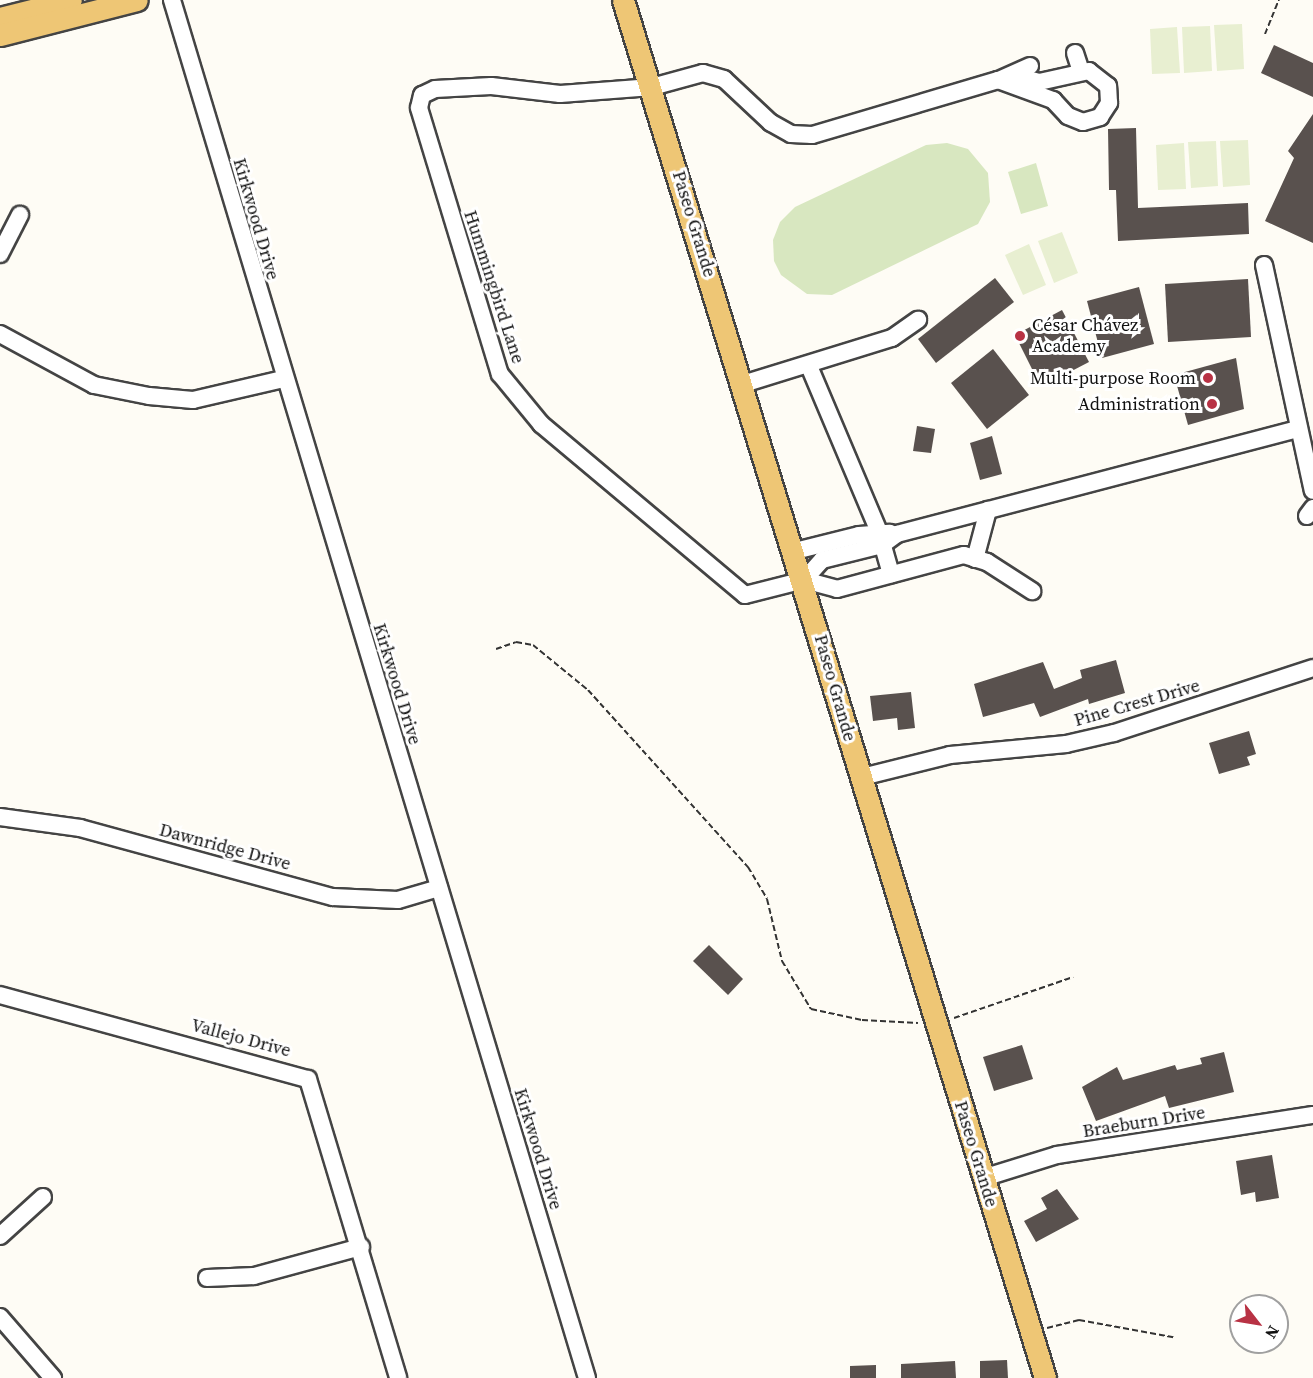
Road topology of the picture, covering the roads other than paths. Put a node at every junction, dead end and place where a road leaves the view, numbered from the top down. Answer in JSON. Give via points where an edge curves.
{"nodes":[{"id":1,"x":71,"y":0,"type":"edge"},
{"id":2,"x":137,"y":0,"type":"edge"},
{"id":3,"x":172,"y":0,"type":"edge"},
{"id":4,"x":623,"y":0,"type":"edge"},
{"id":5,"x":0,"y":18,"type":"edge"},
{"id":6,"x":0,"y":35,"type":"edge"},
{"id":7,"x":1075,"y":53,"type":"dead end"},
{"id":8,"x":1030,"y":66,"type":"dead end"},
{"id":9,"x":1081,"y":72,"type":"junction"},
{"id":10,"x":1005,"y":78,"type":"junction"},
{"id":11,"x":652,"y":87,"type":"junction"},
{"id":12,"x":20,"y":215,"type":"dead end"},
{"id":13,"x":0,"y":254,"type":"edge"},
{"id":14,"x":1264,"y":265,"type":"dead end"},
{"id":15,"x":918,"y":320,"type":"dead end"},
{"id":16,"x":0,"y":334,"type":"edge"},
{"id":17,"x":809,"y":366,"type":"junction"},
{"id":18,"x":283,"y":379,"type":"junction"},
{"id":19,"x":743,"y":384,"type":"junction"},
{"id":20,"x":1297,"y":429,"type":"junction"},
{"id":21,"x":1313,"y":491,"type":"edge"},
{"id":22,"x":988,"y":510,"type":"junction"},
{"id":23,"x":881,"y":538,"type":"junction"},
{"id":24,"x":795,"y":551,"type":"junction"},
{"id":25,"x":975,"y":559,"type":"junction"},
{"id":26,"x":891,"y":574,"type":"junction"},
{"id":27,"x":804,"y":580,"type":"junction"},
{"id":28,"x":1032,"y":591,"type":"dead end"},
{"id":29,"x":1313,"y":668,"type":"edge"},
{"id":30,"x":861,"y":777,"type":"junction"},
{"id":31,"x":0,"y":817,"type":"edge"},
{"id":32,"x":439,"y":888,"type":"junction"},
{"id":33,"x":0,"y":995,"type":"edge"},
{"id":34,"x":1313,"y":1115,"type":"edge"},
{"id":35,"x":983,"y":1178,"type":"junction"},
{"id":36,"x":43,"y":1197,"type":"dead end"},
{"id":37,"x":0,"y":1236,"type":"edge"},
{"id":38,"x":361,"y":1247,"type":"junction"},
{"id":39,"x":207,"y":1278,"type":"dead end"},
{"id":40,"x":2,"y":1324,"type":"edge"},
{"id":41,"x":53,"y":1378,"type":"edge"},
{"id":42,"x":398,"y":1378,"type":"edge"},
{"id":43,"x":587,"y":1378,"type":"edge"},
{"id":44,"x":1045,"y":1378,"type":"edge"}],
"edges":[{"from":1,"to":5,"type":"main road"},
{"from":2,"to":6,"type":"main road"},
{"from":3,"to":18,"type":"street","name":"Kirkwood Drive"},
{"from":4,"to":11,"type":"main road","name":"Paseo Grande"},
{"from":7,"to":9,"type":"street"},
{"from":8,"to":10,"type":"street"},
{"from":9,"to":10,"type":"street","via":[[1039,82]]},
{"from":9,"to":10,"type":"street","via":[[1097,74],[1110,94],[1106,111],[1092,121],[1075,120],[1053,100]]},
{"from":10,"to":11,"type":"street","via":[[812,135],[790,134],[771,123],[724,79],[703,73]]},
{"from":11,"to":19,"type":"main road","name":"Paseo Grande"},
{"from":11,"to":27,"type":"street","name":"Hummingbird Lane","via":[[560,94],[491,86],[435,89],[422,95],[418,108],[487,339],[500,374],[519,401],[745,595]]},
{"from":12,"to":13,"type":"street"},
{"from":14,"to":20,"type":"street"},
{"from":15,"to":17,"type":"street","via":[[892,338]]},
{"from":16,"to":18,"type":"street","via":[[94,386],[149,396],[193,400]]},
{"from":17,"to":19,"type":"street"},
{"from":17,"to":23,"type":"street"},
{"from":18,"to":32,"type":"street","name":"Kirkwood Drive"},
{"from":19,"to":24,"type":"main road","name":"Paseo Grande"},
{"from":20,"to":21,"type":"street"},
{"from":20,"to":22,"type":"street"},
{"from":22,"to":23,"type":"street"},
{"from":22,"to":25,"type":"street"},
{"from":23,"to":24,"type":"street"},
{"from":23,"to":26,"type":"street"},
{"from":23,"to":27,"type":"street","via":[[822,560]]},
{"from":24,"to":27,"type":"main road","name":"Paseo Grande"},
{"from":25,"to":26,"type":"street","via":[[964,555]]},
{"from":25,"to":28,"type":"street"},
{"from":26,"to":27,"type":"street","via":[[837,589]]},
{"from":27,"to":30,"type":"main road","name":"Paseo Grande"},
{"from":29,"to":30,"type":"street","name":"Pine Crest Drive","via":[[1114,733],[1066,744],[950,755]]},
{"from":30,"to":35,"type":"main road","name":"Paseo Grande"},
{"from":31,"to":32,"type":"street","name":"Dawnridge Drive","via":[[80,828],[333,897],[398,900]]},
{"from":32,"to":43,"type":"street","name":"Kirkwood Drive"},
{"from":33,"to":38,"type":"street","name":"Vallejo Drive","via":[[308,1079]]},
{"from":34,"to":35,"type":"street","name":"Braeburn Drive","via":[[1057,1155]]},
{"from":35,"to":44,"type":"main road","name":"Paseo Grande"},
{"from":36,"to":37,"type":"street"},
{"from":38,"to":39,"type":"street","via":[[254,1276]]},
{"from":38,"to":42,"type":"street","name":"Vallejo Drive"},
{"from":40,"to":41,"type":"street"}]}
